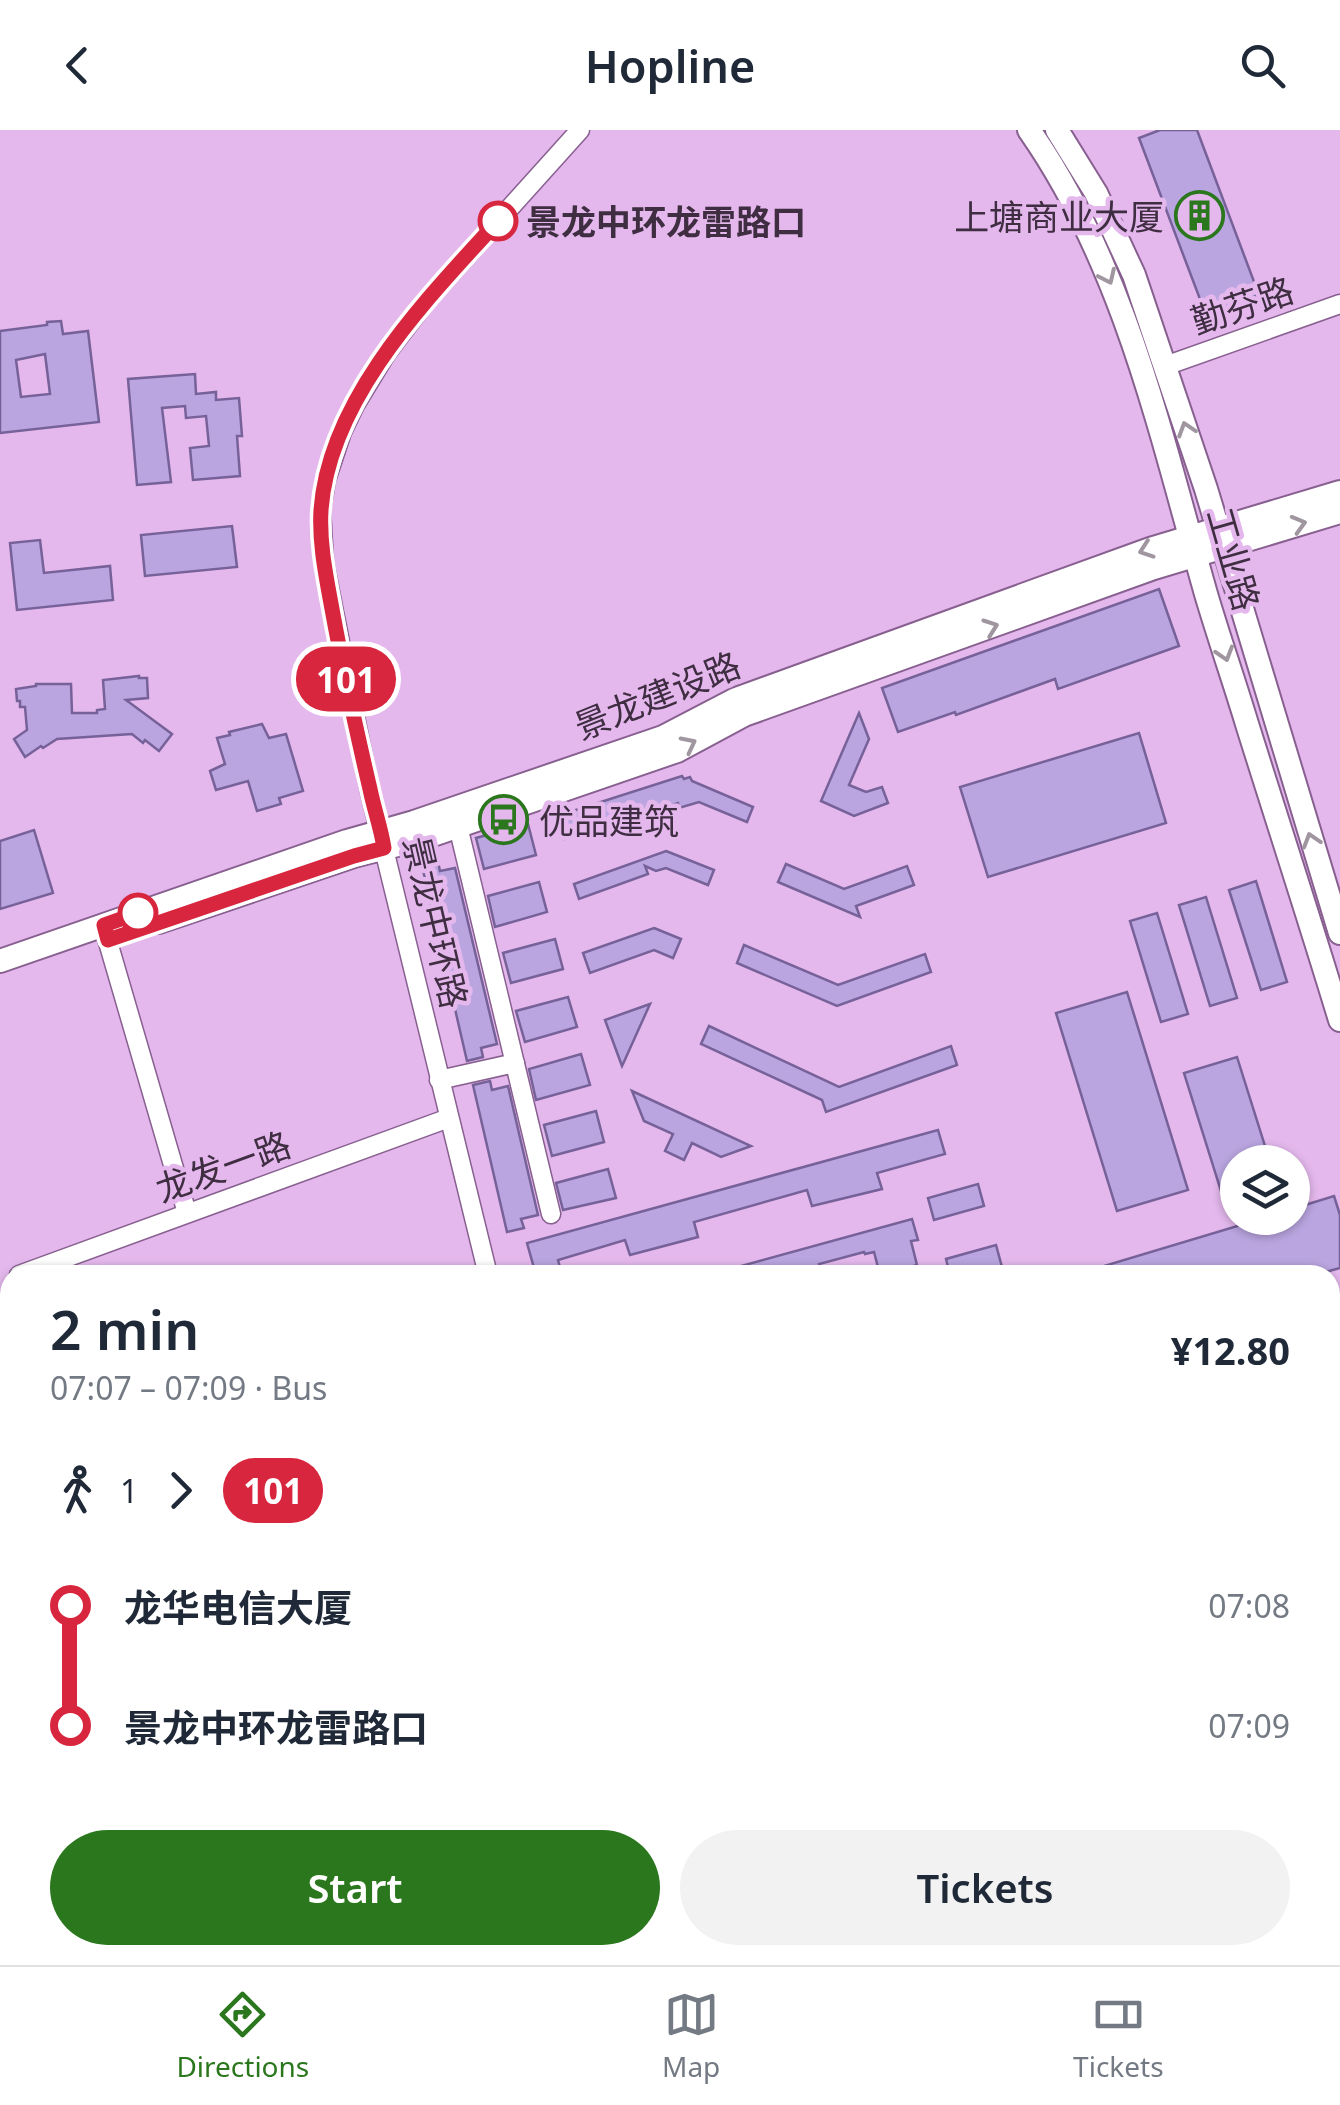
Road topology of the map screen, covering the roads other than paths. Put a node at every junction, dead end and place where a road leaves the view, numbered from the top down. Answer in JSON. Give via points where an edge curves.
{"nodes":[{"id":1,"x":580,"y":130,"type":"edge"},
{"id":2,"x":1029,"y":130,"type":"edge"},
{"id":3,"x":1057,"y":130,"type":"edge"},
{"id":4,"x":1340,"y":304,"type":"edge"},
{"id":5,"x":1165,"y":366,"type":"junction"},
{"id":6,"x":1340,"y":492,"type":"edge"},
{"id":7,"x":1340,"y":512,"type":"edge"},
{"id":8,"x":1220,"y":538,"type":"junction"},
{"id":9,"x":1193,"y":546,"type":"junction"},
{"id":10,"x":458,"y":826,"type":"junction"},
{"id":11,"x":383,"y":840,"type":"junction"},
{"id":12,"x":106,"y":932,"type":"junction"},
{"id":13,"x":1340,"y":933,"type":"edge"},
{"id":14,"x":0,"y":961,"type":"edge"},
{"id":15,"x":0,"y":977,"type":"edge"},
{"id":16,"x":1340,"y":1020,"type":"edge"},
{"id":17,"x":515,"y":1062,"type":"junction"},
{"id":18,"x":440,"y":1080,"type":"junction"},
{"id":19,"x":449,"y":1118,"type":"junction"},
{"id":20,"x":188,"y":1214,"type":"junction"},
{"id":21,"x":550,"y":1214,"type":"dead end"},
{"id":22,"x":47,"y":1265,"type":"edge"},
{"id":23,"x":486,"y":1265,"type":"edge"}],
"edges":[{"from":1,"to":11,"type":"street","name":"景龙中环路","via":[[404,329],[354,405],[332,458],[321,509],[324,562]]},
{"from":2,"to":9,"type":"main road","name":"工业路","one_way":true,"via":[[1117,296]]},
{"from":3,"to":5,"type":"main road","name":"工业路","via":[[1115,230]]},
{"from":4,"to":5,"type":"street","name":"勤芬路"},
{"from":8,"to":5,"type":"main road","name":"工业路","one_way":true},
{"from":6,"to":8,"type":"main road","name":"景龙建设路"},
{"from":8,"to":7,"type":"main road","name":"景龙建设路","one_way":true},
{"from":8,"to":9,"type":"main road","name":"景龙建设路"},
{"from":13,"to":8,"type":"main road","name":"工业路","one_way":true},
{"from":10,"to":9,"type":"main road","name":"景龙建设路","one_way":true,"via":[[678,751],[744,716]]},
{"from":9,"to":11,"type":"main road","name":"景龙建设路","one_way":true,"via":[[1150,549],[736,699],[662,736]]},
{"from":9,"to":16,"type":"main road","name":"工业路","one_way":true},
{"from":10,"to":11,"type":"main road","name":"景龙建设路","via":[[421,839]]},
{"from":10,"to":17,"type":"street"},
{"from":11,"to":12,"type":"main road","name":"景龙建设路","via":[[348,840]]},
{"from":11,"to":18,"type":"street","name":"景龙中环路"},
{"from":12,"to":14,"type":"main road","name":"景龙建设路"},
{"from":12,"to":15,"type":"main road","name":"景龙建设路"},
{"from":12,"to":20,"type":"street"},
{"from":17,"to":18,"type":"street"},
{"from":17,"to":21,"type":"street"},
{"from":18,"to":19,"type":"street","name":"景龙中环路"},
{"from":19,"to":20,"type":"street","name":"龙发一路"},
{"from":19,"to":23,"type":"street","name":"景龙中环路"},
{"from":20,"to":22,"type":"street","name":"龙发一路"}]}
